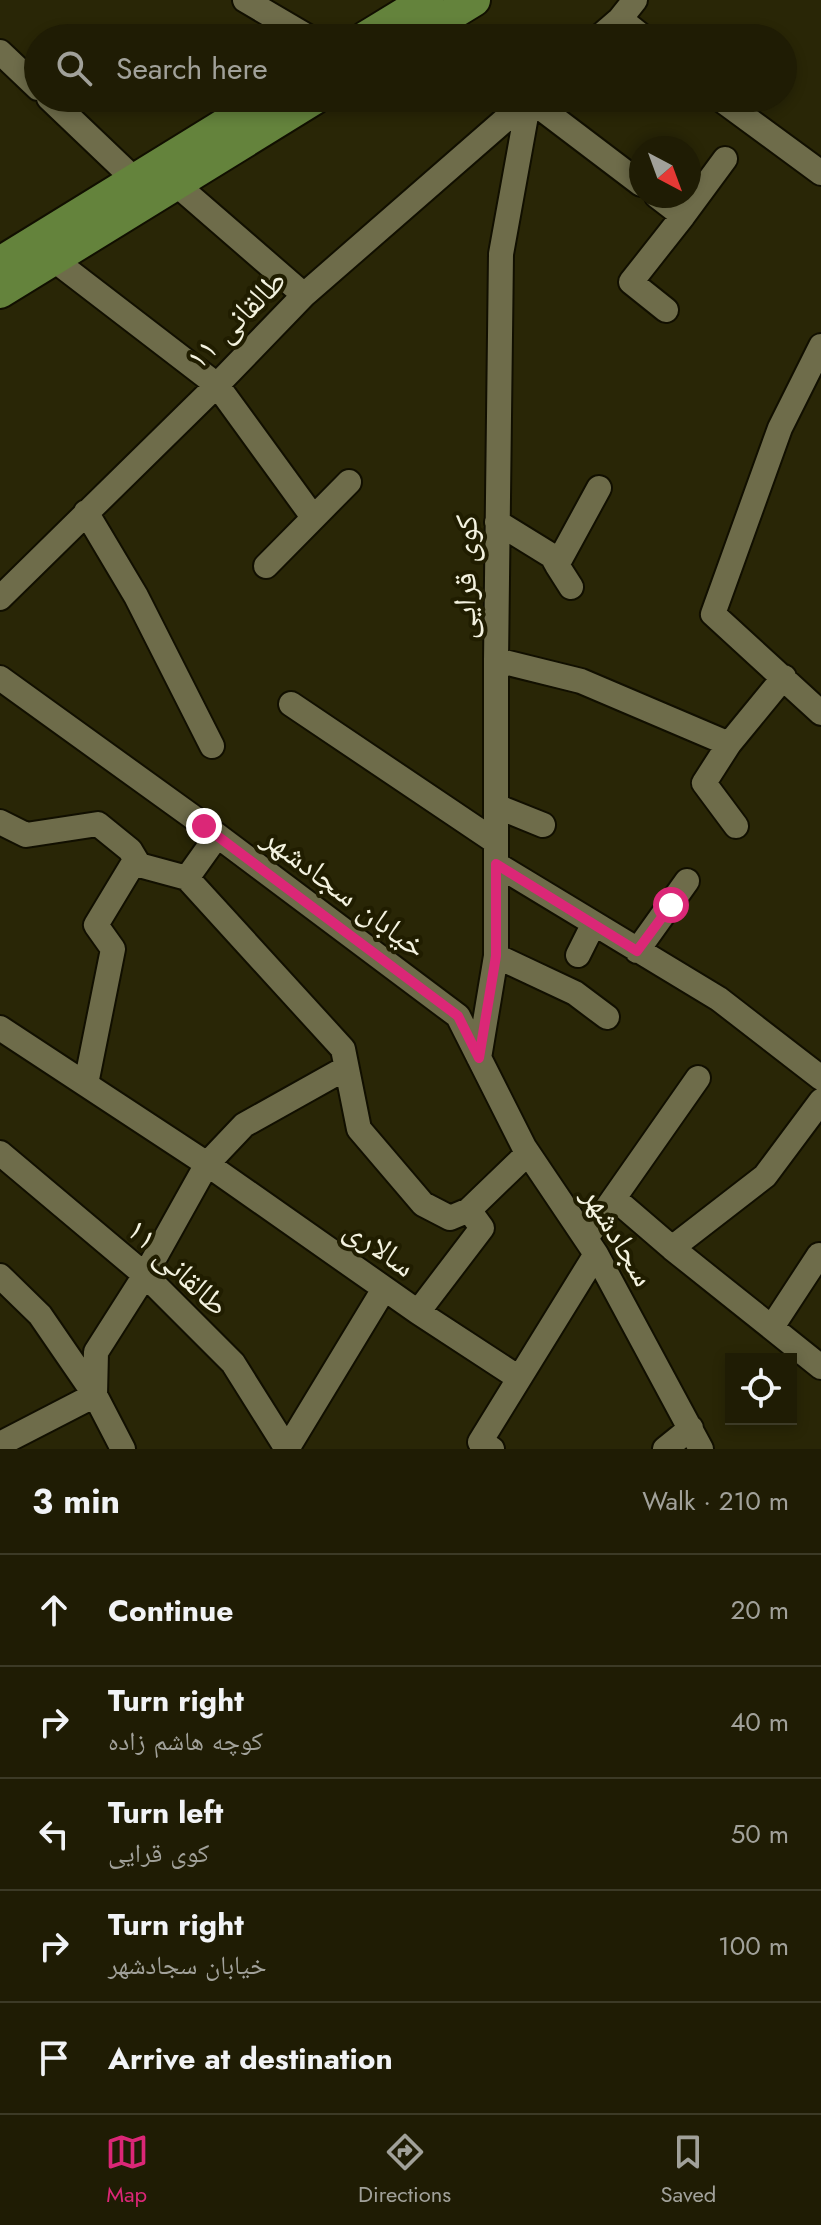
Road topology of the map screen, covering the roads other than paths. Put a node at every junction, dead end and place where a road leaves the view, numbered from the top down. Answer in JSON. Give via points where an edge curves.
{"nodes":[{"id":1,"x":245,"y":0,"type":"edge"},
{"id":2,"x":427,"y":0,"type":"edge"},
{"id":3,"x":474,"y":0,"type":"edge"},
{"id":4,"x":627,"y":9,"type":"edge"},
{"id":5,"x":286,"y":24,"type":"edge"},
{"id":6,"x":388,"y":24,"type":"edge"},
{"id":7,"x":435,"y":24,"type":"edge"},
{"id":8,"x":612,"y":24,"type":"edge"},
{"id":9,"x":0,"y":52,"type":"edge"},
{"id":10,"x":24,"y":75,"type":"edge"},
{"id":11,"x":64,"y":112,"type":"edge"},
{"id":12,"x":245,"y":112,"type":"edge"},
{"id":13,"x":292,"y":112,"type":"edge"},
{"id":14,"x":514,"y":112,"type":"edge"},
{"id":15,"x":527,"y":112,"type":"edge"},
{"id":16,"x":548,"y":112,"type":"edge"},
{"id":17,"x":738,"y":112,"type":"edge"},
{"id":18,"x":725,"y":159,"type":"dead end"},
{"id":19,"x":821,"y":173,"type":"edge"},
{"id":20,"x":629,"y":175,"type":"edge"},
{"id":21,"x":135,"y":180,"type":"junction"},
{"id":22,"x":176,"y":184,"type":"junction"},
{"id":23,"x":673,"y":208,"type":"edge"},
{"id":24,"x":683,"y":216,"type":"junction"},
{"id":25,"x":53,"y":259,"type":"junction"},
{"id":26,"x":0,"y":263,"type":"edge"},
{"id":27,"x":0,"y":292,"type":"edge"},
{"id":28,"x":304,"y":295,"type":"junction"},
{"id":29,"x":666,"y":310,"type":"dead end"},
{"id":30,"x":821,"y":346,"type":"edge"},
{"id":31,"x":217,"y":385,"type":"junction"},
{"id":32,"x":349,"y":482,"type":"dead end"},
{"id":33,"x":599,"y":488,"type":"dead end"},
{"id":34,"x":86,"y":512,"type":"junction"},
{"id":35,"x":313,"y":517,"type":"junction"},
{"id":36,"x":497,"y":522,"type":"junction"},
{"id":37,"x":557,"y":565,"type":"junction"},
{"id":38,"x":266,"y":566,"type":"dead end"},
{"id":39,"x":571,"y":587,"type":"dead end"},
{"id":40,"x":0,"y":598,"type":"edge"},
{"id":41,"x":496,"y":660,"type":"junction"},
{"id":42,"x":784,"y":677,"type":"junction"},
{"id":43,"x":0,"y":678,"type":"edge"},
{"id":44,"x":291,"y":704,"type":"dead end"},
{"id":45,"x":820,"y":711,"type":"edge"},
{"id":46,"x":729,"y":744,"type":"junction"},
{"id":47,"x":212,"y":746,"type":"dead end"},
{"id":48,"x":496,"y":806,"type":"junction"},
{"id":49,"x":0,"y":822,"type":"edge"},
{"id":50,"x":543,"y":825,"type":"dead end"},
{"id":51,"x":736,"y":826,"type":"dead end"},
{"id":52,"x":217,"y":836,"type":"junction"},
{"id":53,"x":496,"y":853,"type":"junction"},
{"id":54,"x":139,"y":865,"type":"junction"},
{"id":55,"x":187,"y":878,"type":"junction"},
{"id":56,"x":687,"y":881,"type":"dead end"},
{"id":57,"x":593,"y":925,"type":"junction"},
{"id":58,"x":637,"y":951,"type":"junction"},
{"id":59,"x":578,"y":955,"type":"dead end"},
{"id":60,"x":496,"y":956,"type":"junction"},
{"id":61,"x":607,"y":1017,"type":"dead end"},
{"id":62,"x":0,"y":1028,"type":"edge"},
{"id":63,"x":479,"y":1058,"type":"junction"},
{"id":64,"x":346,"y":1068,"type":"junction"},
{"id":65,"x":698,"y":1078,"type":"dead end"},
{"id":66,"x":821,"y":1078,"type":"edge"},
{"id":67,"x":86,"y":1084,"type":"junction"},
{"id":68,"x":821,"y":1101,"type":"edge"},
{"id":69,"x":0,"y":1153,"type":"edge"},
{"id":70,"x":528,"y":1153,"type":"junction"},
{"id":71,"x":207,"y":1164,"type":"junction"},
{"id":72,"x":615,"y":1199,"type":"junction"},
{"id":73,"x":469,"y":1210,"type":"junction"},
{"id":74,"x":591,"y":1246,"type":"junction"},
{"id":75,"x":672,"y":1248,"type":"junction"},
{"id":76,"x":820,"y":1256,"type":"edge"},
{"id":77,"x":145,"y":1275,"type":"junction"},
{"id":78,"x":0,"y":1276,"type":"edge"},
{"id":79,"x":384,"y":1289,"type":"junction"},
{"id":80,"x":418,"y":1312,"type":"junction"},
{"id":81,"x":772,"y":1327,"type":"junction"},
{"id":82,"x":821,"y":1367,"type":"edge"},
{"id":83,"x":519,"y":1378,"type":"junction"},
{"id":84,"x":95,"y":1395,"type":"junction"},
{"id":85,"x":696,"y":1439,"type":"edge"},
{"id":86,"x":0,"y":1444,"type":"edge"},
{"id":87,"x":123,"y":1449,"type":"edge"},
{"id":88,"x":287,"y":1449,"type":"edge"},
{"id":89,"x":492,"y":1449,"type":"edge"},
{"id":90,"x":665,"y":1449,"type":"edge"}],
"edges":[{"from":1,"to":5,"type":"street"},
{"from":2,"to":6,"type":"main road"},
{"from":3,"to":7,"type":"main road"},
{"from":4,"to":8,"type":"street"},
{"from":9,"to":10,"type":"street"},
{"from":11,"to":21,"type":"street"},
{"from":12,"to":21,"type":"main road"},
{"from":13,"to":22,"type":"main road"},
{"from":14,"to":28,"type":"street","name":"طالقانی ۱۱"},
{"from":15,"to":36,"type":"street","name":"کوی قرایی","via":[[501,254]]},
{"from":16,"to":20,"type":"street"},
{"from":17,"to":19,"type":"street"},
{"from":18,"to":24,"type":"street"},
{"from":21,"to":26,"type":"main road"},
{"from":22,"to":25,"type":"main road"},
{"from":22,"to":28,"type":"street"},
{"from":23,"to":24,"type":"street"},
{"from":24,"to":29,"type":"street","via":[[631,282]]},
{"from":25,"to":27,"type":"main road"},
{"from":25,"to":31,"type":"street"},
{"from":28,"to":31,"type":"street","name":"طالقانی ۱۱"},
{"from":30,"to":42,"type":"street","via":[[780,428],[713,614]]},
{"from":31,"to":34,"type":"street","name":"طالقانی ۱۱"},
{"from":31,"to":35,"type":"street"},
{"from":32,"to":35,"type":"street"},
{"from":33,"to":37,"type":"street"},
{"from":34,"to":40,"type":"street","name":"طالقانی ۱۱"},
{"from":34,"to":47,"type":"street","via":[[136,596]]},
{"from":35,"to":38,"type":"street"},
{"from":36,"to":37,"type":"street","via":[[552,556]]},
{"from":36,"to":41,"type":"street","name":"کوی قرایی"},
{"from":37,"to":39,"type":"street"},
{"from":41,"to":46,"type":"street","via":[[581,681]]},
{"from":41,"to":48,"type":"street","name":"کوی قرایی"},
{"from":42,"to":45,"type":"street"},
{"from":42,"to":46,"type":"street"},
{"from":43,"to":52,"type":"street","name":"خیابان سجادشهر"},
{"from":44,"to":53,"type":"street"},
{"from":46,"to":51,"type":"street","via":[[704,783]]},
{"from":48,"to":50,"type":"street"},
{"from":48,"to":53,"type":"street","name":"کوی قرایی"},
{"from":49,"to":54,"type":"street","via":[[26,835],[98,824],[130,850]]},
{"from":52,"to":55,"type":"street"},
{"from":52,"to":63,"type":"street","name":"خیابان سجادشهر","via":[[458,1016]]},
{"from":53,"to":57,"type":"street"},
{"from":53,"to":60,"type":"street","name":"کوی قرایی"},
{"from":54,"to":55,"type":"street"},
{"from":54,"to":67,"type":"street","via":[[131,867],[96,925],[113,949]]},
{"from":55,"to":64,"type":"street","via":[[343,1049]]},
{"from":56,"to":58,"type":"street"},
{"from":57,"to":58,"type":"street"},
{"from":57,"to":59,"type":"street"},
{"from":58,"to":66,"type":"street","via":[[719,999]]},
{"from":60,"to":61,"type":"street","via":[[575,993]]},
{"from":60,"to":63,"type":"street","name":"کوی قرایی"},
{"from":62,"to":67,"type":"street","name":"سالاری"},
{"from":63,"to":70,"type":"street","name":"سجادشهر"},
{"from":64,"to":71,"type":"street","via":[[244,1125]]},
{"from":64,"to":73,"type":"street","via":[[359,1129],[423,1204],[450,1218]]},
{"from":65,"to":72,"type":"street"},
{"from":67,"to":71,"type":"street","name":"سالاری"},
{"from":68,"to":75,"type":"street","via":[[765,1176]]},
{"from":69,"to":77,"type":"street","name":"طالقانی ۱۱"},
{"from":70,"to":73,"type":"street"},
{"from":70,"to":74,"type":"street","name":"سجادشهر"},
{"from":71,"to":77,"type":"street"},
{"from":71,"to":79,"type":"street","name":"سالاری"},
{"from":72,"to":74,"type":"street"},
{"from":72,"to":75,"type":"street"},
{"from":73,"to":80,"type":"street","via":[[482,1228]]},
{"from":74,"to":83,"type":"street"},
{"from":74,"to":85,"type":"street","name":"سجادشهر"},
{"from":75,"to":81,"type":"street"},
{"from":76,"to":81,"type":"street"},
{"from":77,"to":84,"type":"street","via":[[96,1352]]},
{"from":77,"to":88,"type":"street","name":"طالقانی ۱۱","via":[[233,1363]]},
{"from":78,"to":84,"type":"street","via":[[40,1315]]},
{"from":79,"to":80,"type":"street","name":"سالاری"},
{"from":79,"to":88,"type":"street"},
{"from":80,"to":83,"type":"street","name":"سالاری"},
{"from":81,"to":82,"type":"street"},
{"from":83,"to":89,"type":"street","via":[[480,1442]]},
{"from":84,"to":86,"type":"street"},
{"from":84,"to":87,"type":"street"},
{"from":85,"to":90,"type":"street"}]}
